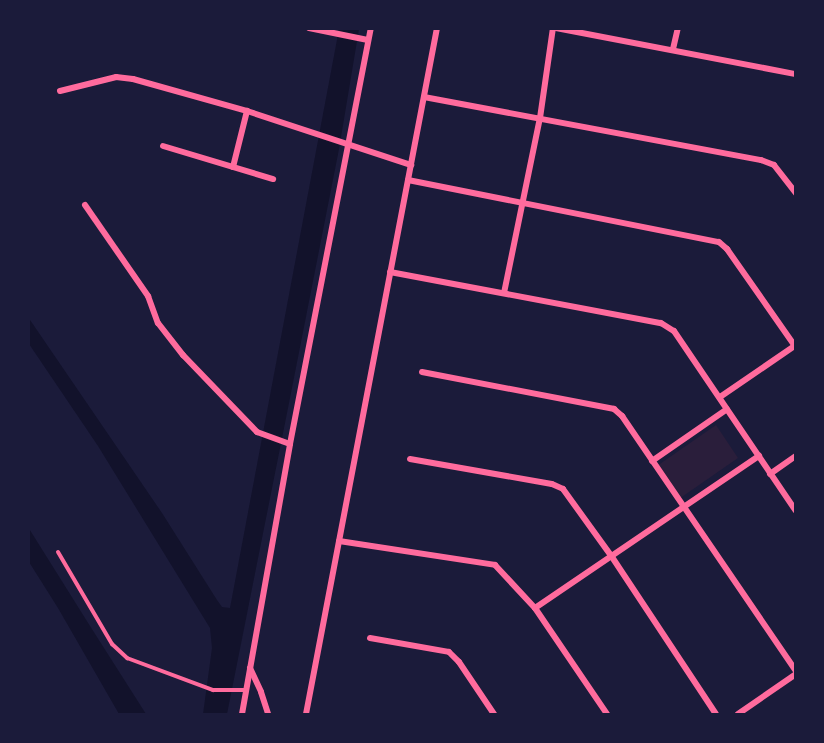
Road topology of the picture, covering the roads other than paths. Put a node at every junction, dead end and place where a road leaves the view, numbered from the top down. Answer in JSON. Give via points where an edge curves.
{"nodes":[{"id":1,"x":309,"y":28,"type":"edge"},
{"id":2,"x":370,"y":28,"type":"edge"},
{"id":3,"x":437,"y":28,"type":"edge"},
{"id":4,"x":554,"y":28,"type":"edge"},
{"id":5,"x":678,"y":28,"type":"edge"},
{"id":6,"x":367,"y":39,"type":"junction"},
{"id":7,"x":673,"y":49,"type":"junction"},
{"id":8,"x":795,"y":74,"type":"edge"},
{"id":9,"x":60,"y":91,"type":"dead end"},
{"id":10,"x":424,"y":97,"type":"junction"},
{"id":11,"x":247,"y":111,"type":"junction"},
{"id":12,"x":540,"y":118,"type":"junction"},
{"id":13,"x":345,"y":142,"type":"junction"},
{"id":14,"x":163,"y":146,"type":"dead end"},
{"id":15,"x":411,"y":165,"type":"junction"},
{"id":16,"x":233,"y":167,"type":"junction"},
{"id":17,"x":273,"y":179,"type":"dead end"},
{"id":18,"x":408,"y":180,"type":"junction"},
{"id":19,"x":795,"y":193,"type":"edge"},
{"id":20,"x":85,"y":205,"type":"dead end"},
{"id":21,"x":523,"y":205,"type":"junction"},
{"id":22,"x":390,"y":272,"type":"junction"},
{"id":23,"x":504,"y":293,"type":"junction"},
{"id":24,"x":795,"y":345,"type":"edge"},
{"id":25,"x":422,"y":372,"type":"dead end"},
{"id":26,"x":720,"y":398,"type":"junction"},
{"id":27,"x":727,"y":409,"type":"junction"},
{"id":28,"x":289,"y":444,"type":"junction"},
{"id":29,"x":759,"y":456,"type":"junction"},
{"id":30,"x":795,"y":456,"type":"edge"},
{"id":31,"x":410,"y":459,"type":"dead end"},
{"id":32,"x":652,"y":461,"type":"junction"},
{"id":33,"x":770,"y":474,"type":"junction"},
{"id":34,"x":683,"y":508,"type":"junction"},
{"id":35,"x":795,"y":511,"type":"edge"},
{"id":36,"x":339,"y":541,"type":"junction"},
{"id":37,"x":58,"y":552,"type":"dead end"},
{"id":38,"x":612,"y":557,"type":"junction"},
{"id":39,"x":535,"y":608,"type":"junction"},
{"id":40,"x":370,"y":638,"type":"dead end"},
{"id":41,"x":249,"y":667,"type":"junction"},
{"id":42,"x":795,"y":673,"type":"edge"},
{"id":43,"x":245,"y":690,"type":"junction"},
{"id":44,"x":242,"y":714,"type":"edge"},
{"id":45,"x":268,"y":714,"type":"edge"},
{"id":46,"x":306,"y":714,"type":"edge"},
{"id":47,"x":494,"y":714,"type":"edge"},
{"id":48,"x":607,"y":714,"type":"edge"},
{"id":49,"x":716,"y":714,"type":"edge"},
{"id":50,"x":738,"y":714,"type":"edge"}],
"edges":[{"from":1,"to":6,"type":"street"},
{"from":2,"to":6,"type":"street"},
{"from":3,"to":10,"type":"street"},
{"from":4,"to":7,"type":"street"},
{"from":4,"to":12,"type":"street"},
{"from":5,"to":7,"type":"street"},
{"from":6,"to":13,"type":"street"},
{"from":7,"to":8,"type":"street"},
{"from":9,"to":11,"type":"street","via":[[116,77],[133,78]]},
{"from":10,"to":12,"type":"street"},
{"from":10,"to":15,"type":"street"},
{"from":11,"to":13,"type":"street"},
{"from":11,"to":16,"type":"street"},
{"from":12,"to":19,"type":"street","via":[[761,160],[774,165]]},
{"from":12,"to":21,"type":"street"},
{"from":13,"to":15,"type":"street"},
{"from":13,"to":28,"type":"street"},
{"from":14,"to":16,"type":"street"},
{"from":15,"to":18,"type":"street"},
{"from":16,"to":17,"type":"street"},
{"from":18,"to":21,"type":"street"},
{"from":18,"to":22,"type":"street"},
{"from":20,"to":28,"type":"street","via":[[148,296],[168,337],[257,432]]},
{"from":21,"to":23,"type":"street"},
{"from":21,"to":24,"type":"street","via":[[719,242]]},
{"from":22,"to":23,"type":"street"},
{"from":22,"to":36,"type":"street"},
{"from":23,"to":26,"type":"street","via":[[661,323],[674,331]]},
{"from":24,"to":26,"type":"street"},
{"from":25,"to":32,"type":"street","via":[[614,409]]},
{"from":26,"to":27,"type":"street"},
{"from":27,"to":29,"type":"street"},
{"from":27,"to":32,"type":"street"},
{"from":28,"to":41,"type":"street"},
{"from":29,"to":33,"type":"street"},
{"from":29,"to":34,"type":"street"},
{"from":30,"to":33,"type":"street"},
{"from":31,"to":38,"type":"street","via":[[563,489]]},
{"from":32,"to":34,"type":"street"},
{"from":33,"to":35,"type":"street"},
{"from":34,"to":38,"type":"street"},
{"from":34,"to":42,"type":"street"},
{"from":36,"to":39,"type":"street","via":[[495,565]]},
{"from":36,"to":46,"type":"street"},
{"from":37,"to":43,"type":"lane","via":[[112,644],[127,658],[213,690]]},
{"from":38,"to":39,"type":"street"},
{"from":38,"to":49,"type":"street"},
{"from":39,"to":48,"type":"street"},
{"from":40,"to":47,"type":"street","via":[[449,652]]},
{"from":41,"to":43,"type":"street"},
{"from":41,"to":45,"type":"street"},
{"from":42,"to":50,"type":"street"},
{"from":43,"to":44,"type":"street"}]}
